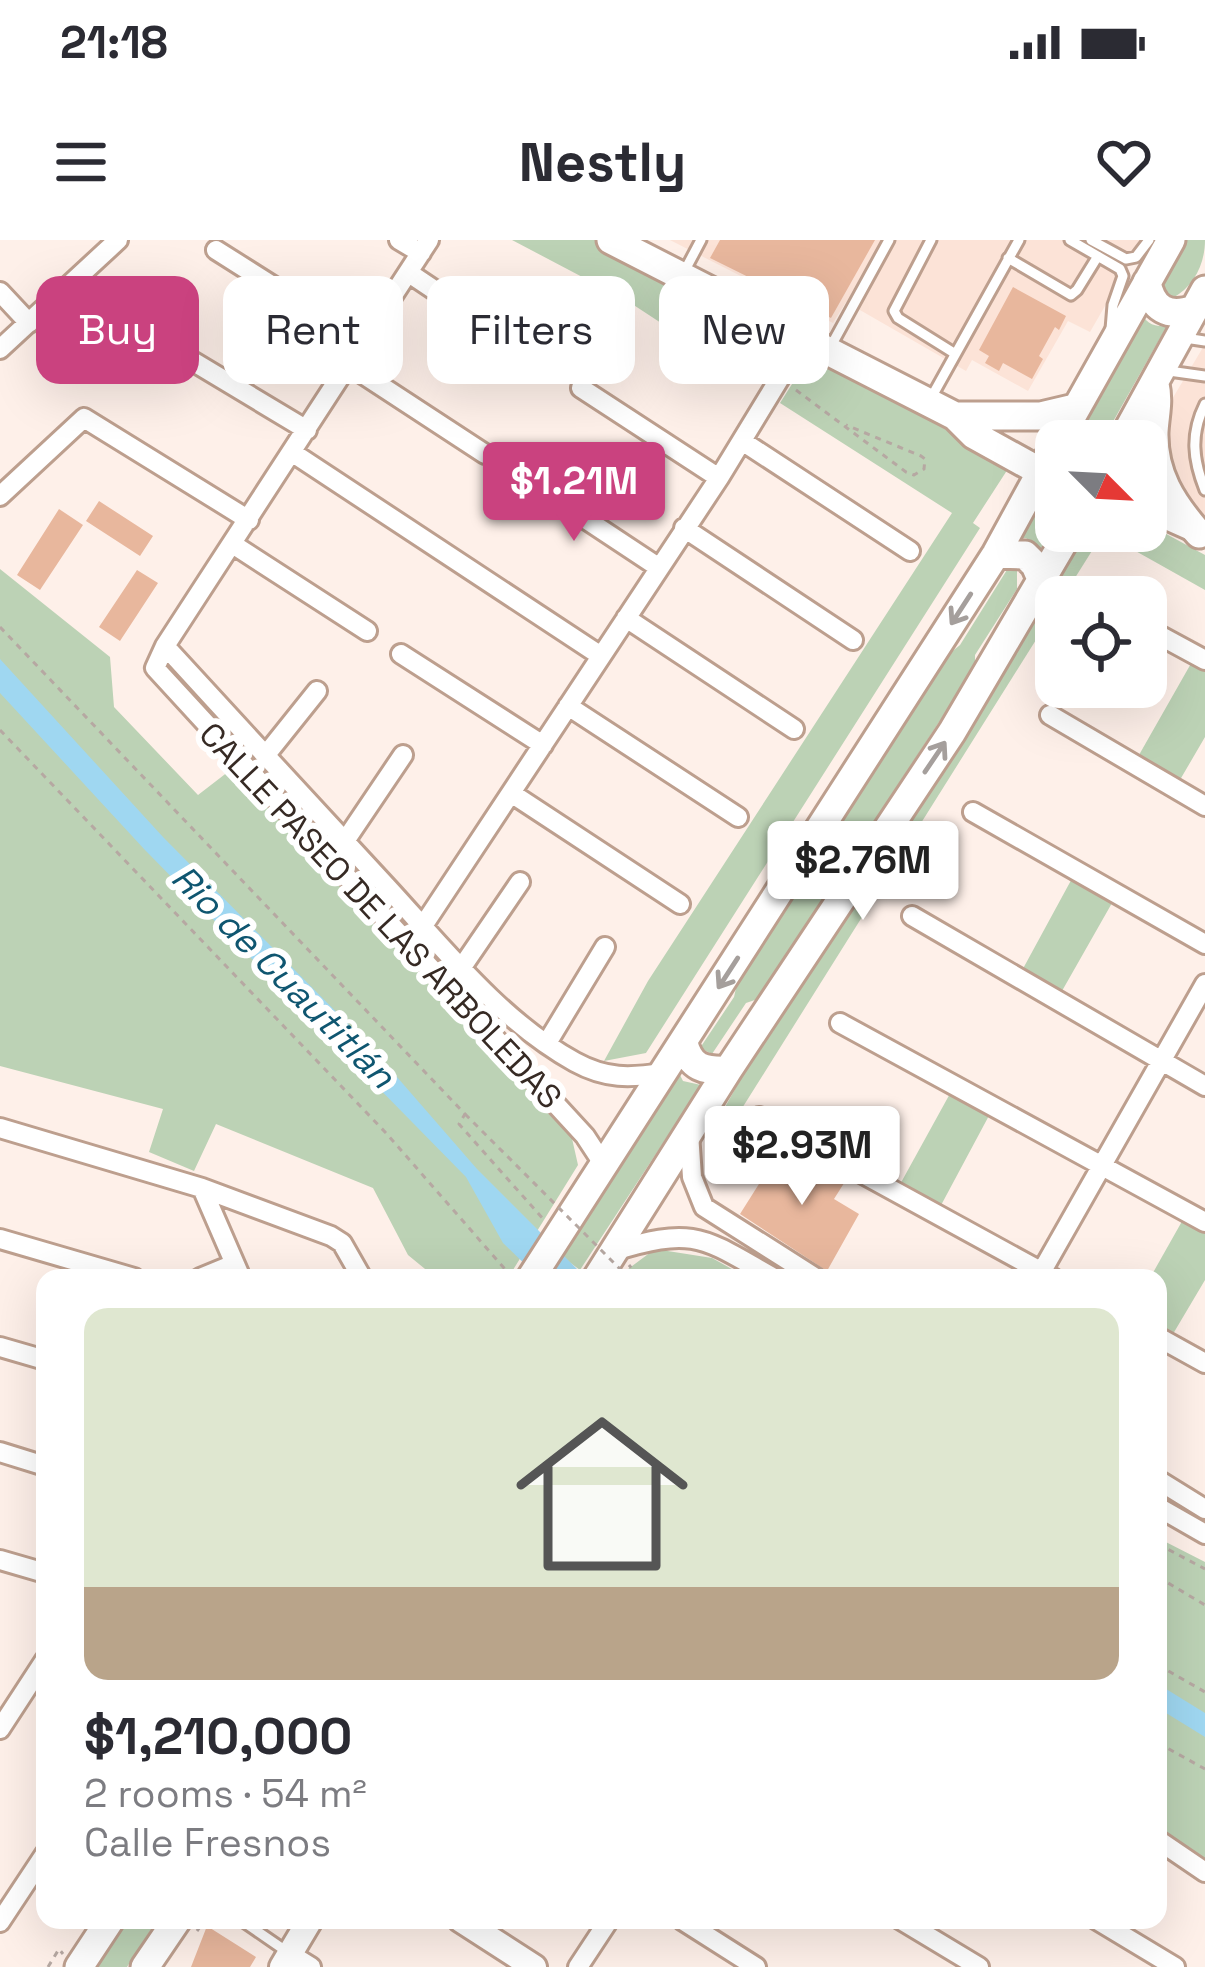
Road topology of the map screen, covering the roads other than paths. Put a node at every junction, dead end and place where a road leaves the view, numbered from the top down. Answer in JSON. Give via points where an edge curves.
{"nodes":[{"id":1,"x":118,"y":240,"type":"edge"},
{"id":2,"x":399,"y":240,"type":"edge"},
{"id":3,"x":701,"y":240,"type":"edge"},
{"id":4,"x":889,"y":240,"type":"edge"},
{"id":5,"x":931,"y":240,"type":"edge"},
{"id":6,"x":1018,"y":240,"type":"edge"},
{"id":7,"x":1070,"y":240,"type":"edge"},
{"id":8,"x":1091,"y":240,"type":"edge"},
{"id":9,"x":1149,"y":240,"type":"edge"},
{"id":10,"x":1171,"y":240,"type":"edge"},
{"id":11,"x":622,"y":243,"type":"edge"},
{"id":12,"x":1113,"y":245,"type":"edge"},
{"id":13,"x":425,"y":247,"type":"edge"},
{"id":14,"x":216,"y":250,"type":"dead end"},
{"id":15,"x":1098,"y":256,"type":"junction"},
{"id":16,"x":1008,"y":258,"type":"junction"},
{"id":17,"x":409,"y":273,"type":"junction"},
{"id":18,"x":257,"y":276,"type":"edge"},
{"id":19,"x":682,"y":276,"type":"joint"},
{"id":20,"x":403,"y":282,"type":"edge"},
{"id":21,"x":1148,"y":282,"type":"junction"},
{"id":22,"x":427,"y":285,"type":"edge"},
{"id":23,"x":0,"y":292,"type":"edge"},
{"id":24,"x":1199,"y":300,"type":"edge"},
{"id":25,"x":28,"y":323,"type":"junction"},
{"id":26,"x":829,"y":326,"type":"edge"},
{"id":27,"x":1113,"y":339,"type":"junction"},
{"id":28,"x":1192,"y":339,"type":"edge"},
{"id":29,"x":0,"y":349,"type":"edge"},
{"id":30,"x":954,"y":352,"type":"junction"},
{"id":31,"x":829,"y":353,"type":"edge"},
{"id":32,"x":199,"y":365,"type":"edge"},
{"id":33,"x":1205,"y":376,"type":"edge"},
{"id":34,"x":1158,"y":377,"type":"junction"},
{"id":35,"x":337,"y":384,"type":"edge"},
{"id":36,"x":379,"y":384,"type":"edge"},
{"id":37,"x":777,"y":384,"type":"edge"},
{"id":38,"x":581,"y":388,"type":"dead end"},
{"id":39,"x":928,"y":403,"type":"junction"},
{"id":40,"x":1205,"y":404,"type":"edge"},
{"id":41,"x":1075,"y":408,"type":"junction"},
{"id":42,"x":955,"y":416,"type":"junction"},
{"id":43,"x":1069,"y":420,"type":"edge"},
{"id":44,"x":1134,"y":420,"type":"edge"},
{"id":45,"x":1200,"y":429,"type":"edge"},
{"id":46,"x":307,"y":430,"type":"junction"},
{"id":47,"x":742,"y":441,"type":"junction"},
{"id":48,"x":292,"y":453,"type":"junction"},
{"id":49,"x":485,"y":454,"type":"dead end"},
{"id":50,"x":1035,"y":469,"type":"edge"},
{"id":51,"x":1200,"y":469,"type":"edge"},
{"id":52,"x":519,"y":475,"type":"dead end"},
{"id":53,"x":719,"y":478,"type":"junction"},
{"id":54,"x":1035,"y":483,"type":"edge"},
{"id":55,"x":1205,"y":490,"type":"edge"},
{"id":56,"x":0,"y":496,"type":"edge"},
{"id":57,"x":249,"y":520,"type":"junction"},
{"id":58,"x":1167,"y":521,"type":"edge"},
{"id":59,"x":684,"y":528,"type":"junction"},
{"id":60,"x":1202,"y":536,"type":"edge"},
{"id":61,"x":233,"y":544,"type":"junction"},
{"id":62,"x":910,"y":551,"type":"dead end"},
{"id":63,"x":996,"y":554,"type":"junction"},
{"id":64,"x":658,"y":568,"type":"junction"},
{"id":65,"x":1040,"y":576,"type":"edge"},
{"id":66,"x":1035,"y":593,"type":"edge"},
{"id":67,"x":626,"y":618,"type":"junction"},
{"id":68,"x":367,"y":632,"type":"dead end"},
{"id":69,"x":1167,"y":639,"type":"edge"},
{"id":70,"x":853,"y":640,"type":"dead end"},
{"id":71,"x":165,"y":646,"type":"junction"},
{"id":72,"x":401,"y":654,"type":"dead end"},
{"id":73,"x":601,"y":656,"type":"junction"},
{"id":74,"x":1205,"y":660,"type":"edge"},
{"id":75,"x":317,"y":692,"type":"dead end"},
{"id":76,"x":568,"y":706,"type":"junction"},
{"id":77,"x":1050,"y":715,"type":"dead end"},
{"id":78,"x":794,"y":728,"type":"dead end"},
{"id":79,"x":543,"y":745,"type":"junction"},
{"id":80,"x":404,"y":755,"type":"dead end"},
{"id":81,"x":266,"y":756,"type":"junction"},
{"id":82,"x":511,"y":794,"type":"junction"},
{"id":83,"x":1205,"y":806,"type":"edge"},
{"id":84,"x":973,"y":812,"type":"dead end"},
{"id":85,"x":738,"y":817,"type":"dead end"},
{"id":86,"x":345,"y":842,"type":"junction"},
{"id":87,"x":520,"y":882,"type":"dead end"},
{"id":88,"x":680,"y":904,"type":"dead end"},
{"id":89,"x":911,"y":916,"type":"dead end"},
{"id":90,"x":423,"y":926,"type":"junction"},
{"id":91,"x":411,"y":944,"type":"junction"},
{"id":92,"x":1205,"y":944,"type":"edge"},
{"id":93,"x":605,"y":947,"type":"dead end"},
{"id":94,"x":462,"y":967,"type":"junction"},
{"id":95,"x":1205,"y":984,"type":"edge"},
{"id":96,"x":840,"y":1023,"type":"dead end"},
{"id":97,"x":547,"y":1042,"type":"junction"},
{"id":98,"x":684,"y":1043,"type":"junction"},
{"id":99,"x":1162,"y":1062,"type":"junction"},
{"id":100,"x":728,"y":1070,"type":"junction"},
{"id":101,"x":663,"y":1073,"type":"junction"},
{"id":102,"x":1205,"y":1086,"type":"edge"},
{"id":103,"x":760,"y":1117,"type":"dead end"},
{"id":104,"x":0,"y":1127,"type":"edge"},
{"id":105,"x":689,"y":1133,"type":"junction"},
{"id":106,"x":604,"y":1165,"type":"junction"},
{"id":107,"x":1101,"y":1165,"type":"junction"},
{"id":108,"x":202,"y":1188,"type":"junction"},
{"id":109,"x":1205,"y":1222,"type":"edge"},
{"id":110,"x":0,"y":1238,"type":"edge"},
{"id":111,"x":614,"y":1251,"type":"junction"},
{"id":112,"x":104,"y":1269,"type":"edge"},
{"id":113,"x":236,"y":1269,"type":"edge"},
{"id":114,"x":357,"y":1269,"type":"edge"},
{"id":115,"x":537,"y":1269,"type":"edge"},
{"id":116,"x":602,"y":1269,"type":"edge"},
{"id":117,"x":758,"y":1269,"type":"edge"},
{"id":118,"x":802,"y":1269,"type":"edge"},
{"id":119,"x":1031,"y":1269,"type":"edge"},
{"id":120,"x":1048,"y":1269,"type":"edge"},
{"id":121,"x":1167,"y":1342,"type":"edge"},
{"id":122,"x":0,"y":1347,"type":"edge"},
{"id":123,"x":36,"y":1357,"type":"edge"},
{"id":124,"x":1205,"y":1363,"type":"edge"},
{"id":125,"x":0,"y":1452,"type":"edge"},
{"id":126,"x":36,"y":1463,"type":"edge"},
{"id":127,"x":1167,"y":1486,"type":"edge"},
{"id":128,"x":1205,"y":1509,"type":"edge"},
{"id":129,"x":1167,"y":1512,"type":"edge"},
{"id":130,"x":1205,"y":1534,"type":"edge"},
{"id":131,"x":0,"y":1560,"type":"edge"},
{"id":132,"x":36,"y":1571,"type":"edge"},
{"id":133,"x":36,"y":1674,"type":"edge"},
{"id":134,"x":0,"y":1730,"type":"edge"},
{"id":135,"x":1167,"y":1846,"type":"edge"},
{"id":136,"x":36,"y":1868,"type":"edge"},
{"id":137,"x":1205,"y":1872,"type":"edge"},
{"id":138,"x":0,"y":1922,"type":"edge"},
{"id":139,"x":104,"y":1929,"type":"edge"},
{"id":140,"x":171,"y":1929,"type":"edge"},
{"id":141,"x":252,"y":1929,"type":"edge"},
{"id":142,"x":307,"y":1929,"type":"edge"},
{"id":143,"x":475,"y":1929,"type":"edge"},
{"id":144,"x":603,"y":1929,"type":"edge"},
{"id":145,"x":696,"y":1929,"type":"edge"},
{"id":146,"x":915,"y":1929,"type":"edge"},
{"id":147,"x":1112,"y":1929,"type":"edge"},
{"id":148,"x":294,"y":1963,"type":"edge"},
{"id":149,"x":972,"y":1965,"type":"edge"},
{"id":150,"x":79,"y":1967,"type":"edge"},
{"id":151,"x":146,"y":1967,"type":"edge"},
{"id":152,"x":534,"y":1967,"type":"edge"},
{"id":153,"x":578,"y":1967,"type":"edge"},
{"id":154,"x":756,"y":1967,"type":"edge"},
{"id":155,"x":1175,"y":1967,"type":"edge"}],
"edges":[{"from":1,"to":25,"type":"street"},
{"from":2,"to":13,"type":"street"},
{"from":3,"to":19,"type":"lane"},
{"from":4,"to":26,"type":"lane"},
{"from":5,"to":30,"type":"lane","via":[[894,310]]},
{"from":6,"to":16,"type":"lane"},
{"from":7,"to":15,"type":"lane"},
{"from":8,"to":12,"type":"lane"},
{"from":9,"to":12,"type":"lane","via":[[1126,259]]},
{"from":10,"to":21,"type":"main road"},
{"from":11,"to":19,"type":"main road"},
{"from":13,"to":17,"type":"street"},
{"from":14,"to":18,"type":"street"},
{"from":15,"to":16,"type":"lane","via":[[1070,295]]},
{"from":15,"to":27,"type":"lane","via":[[1123,276],[1109,323]]},
{"from":16,"to":30,"type":"lane"},
{"from":17,"to":20,"type":"street"},
{"from":17,"to":22,"type":"street"},
{"from":21,"to":24,"type":"main road","via":[[1162,311],[1178,315]]},
{"from":21,"to":27,"type":"main road"},
{"from":23,"to":25,"type":"street"},
{"from":24,"to":28,"type":"main road"},
{"from":25,"to":29,"type":"street"},
{"from":27,"to":41,"type":"main road"},
{"from":28,"to":34,"type":"main road"},
{"from":30,"to":39,"type":"lane"},
{"from":31,"to":39,"type":"main road"},
{"from":32,"to":46,"type":"street"},
{"from":33,"to":34,"type":"lane"},
{"from":34,"to":44,"type":"main road"},
{"from":34,"to":60,"type":"main road","via":[[1155,457],[1174,506]]},
{"from":35,"to":46,"type":"street"},
{"from":36,"to":49,"type":"street"},
{"from":37,"to":47,"type":"street"},
{"from":38,"to":53,"type":"street"},
{"from":39,"to":42,"type":"main road"},
{"from":40,"to":45,"type":"lane"},
{"from":41,"to":42,"type":"main road"},
{"from":41,"to":43,"type":"main road"},
{"from":42,"to":50,"type":"main road"},
{"from":45,"to":51,"type":"lane"},
{"from":46,"to":48,"type":"street"},
{"from":47,"to":53,"type":"street"},
{"from":47,"to":62,"type":"street"},
{"from":48,"to":57,"type":"street"},
{"from":48,"to":73,"type":"street"},
{"from":51,"to":55,"type":"lane"},
{"from":52,"to":64,"type":"street"},
{"from":53,"to":59,"type":"street"},
{"from":54,"to":63,"type":"main road"},
{"from":56,"to":57,"type":"street","via":[[84,418]]},
{"from":57,"to":61,"type":"street"},
{"from":58,"to":60,"type":"street"},
{"from":59,"to":64,"type":"street"},
{"from":59,"to":70,"type":"street"},
{"from":61,"to":68,"type":"street"},
{"from":61,"to":71,"type":"street"},
{"from":63,"to":65,"type":"main road","via":[[1025,555]]},
{"from":63,"to":98,"type":"main road","one_way":true},
{"from":64,"to":67,"type":"street"},
{"from":100,"to":66,"type":"main road","one_way":true},
{"from":67,"to":73,"type":"street"},
{"from":67,"to":78,"type":"street"},
{"from":69,"to":74,"type":"street"},
{"from":71,"to":81,"type":"street","name":"CALLE PASEO DE LAS ARBOLEDAS"},
{"from":71,"to":91,"type":"street","name":"CALLE PASEO DE LAS ARBOLEDAS","via":[[155,668]]},
{"from":72,"to":79,"type":"street"},
{"from":73,"to":76,"type":"street"},
{"from":75,"to":81,"type":"street"},
{"from":76,"to":79,"type":"street"},
{"from":76,"to":85,"type":"street"},
{"from":77,"to":83,"type":"street"},
{"from":79,"to":82,"type":"street"},
{"from":80,"to":86,"type":"street"},
{"from":81,"to":86,"type":"street","name":"CALLE PASEO DE LAS ARBOLEDAS"},
{"from":82,"to":88,"type":"street"},
{"from":82,"to":90,"type":"street"},
{"from":84,"to":92,"type":"street"},
{"from":86,"to":90,"type":"street","name":"CALLE PASEO DE LAS ARBOLEDAS"},
{"from":87,"to":94,"type":"street"},
{"from":89,"to":99,"type":"street"},
{"from":90,"to":91,"type":"street"},
{"from":90,"to":94,"type":"street","name":"CALLE PASEO DE LAS ARBOLEDAS"},
{"from":91,"to":106,"type":"street","name":"CALLE PASEO DE LAS ARBOLEDAS"},
{"from":93,"to":97,"type":"street"},
{"from":94,"to":97,"type":"street","name":"CALLE PASEO DE LAS ARBOLEDAS"},
{"from":95,"to":99,"type":"street"},
{"from":96,"to":107,"type":"street"},
{"from":97,"to":101,"type":"street","name":"CALLE PASEO DE LAS ARBOLEDAS","via":[[606,1075]]},
{"from":98,"to":100,"type":"main road","via":[[696,1066]]},
{"from":98,"to":101,"type":"main road"},
{"from":99,"to":102,"type":"street"},
{"from":99,"to":107,"type":"street"},
{"from":100,"to":105,"type":"main road"},
{"from":101,"to":106,"type":"main road"},
{"from":103,"to":119,"type":"street"},
{"from":104,"to":108,"type":"street"},
{"from":105,"to":111,"type":"main road"},
{"from":105,"to":118,"type":"street","via":[[704,1207]]},
{"from":106,"to":115,"type":"main road"},
{"from":107,"to":109,"type":"street"},
{"from":107,"to":120,"type":"street"},
{"from":108,"to":113,"type":"street"},
{"from":108,"to":114,"type":"street","via":[[342,1243]]},
{"from":110,"to":112,"type":"street"},
{"from":111,"to":116,"type":"main road"},
{"from":111,"to":117,"type":"street","via":[[660,1237],[696,1238]]},
{"from":121,"to":124,"type":"street"},
{"from":122,"to":123,"type":"street"},
{"from":125,"to":126,"type":"street"},
{"from":127,"to":128,"type":"street"},
{"from":129,"to":130,"type":"street"},
{"from":131,"to":132,"type":"street"},
{"from":133,"to":134,"type":"street"},
{"from":135,"to":137,"type":"street"},
{"from":136,"to":138,"type":"street"},
{"from":139,"to":150,"type":"main road"},
{"from":140,"to":151,"type":"main road"},
{"from":141,"to":148,"type":"lane"},
{"from":142,"to":148,"type":"street"},
{"from":143,"to":152,"type":"street"},
{"from":144,"to":153,"type":"street"},
{"from":145,"to":154,"type":"street"},
{"from":146,"to":149,"type":"street"},
{"from":147,"to":155,"type":"street"}]}
